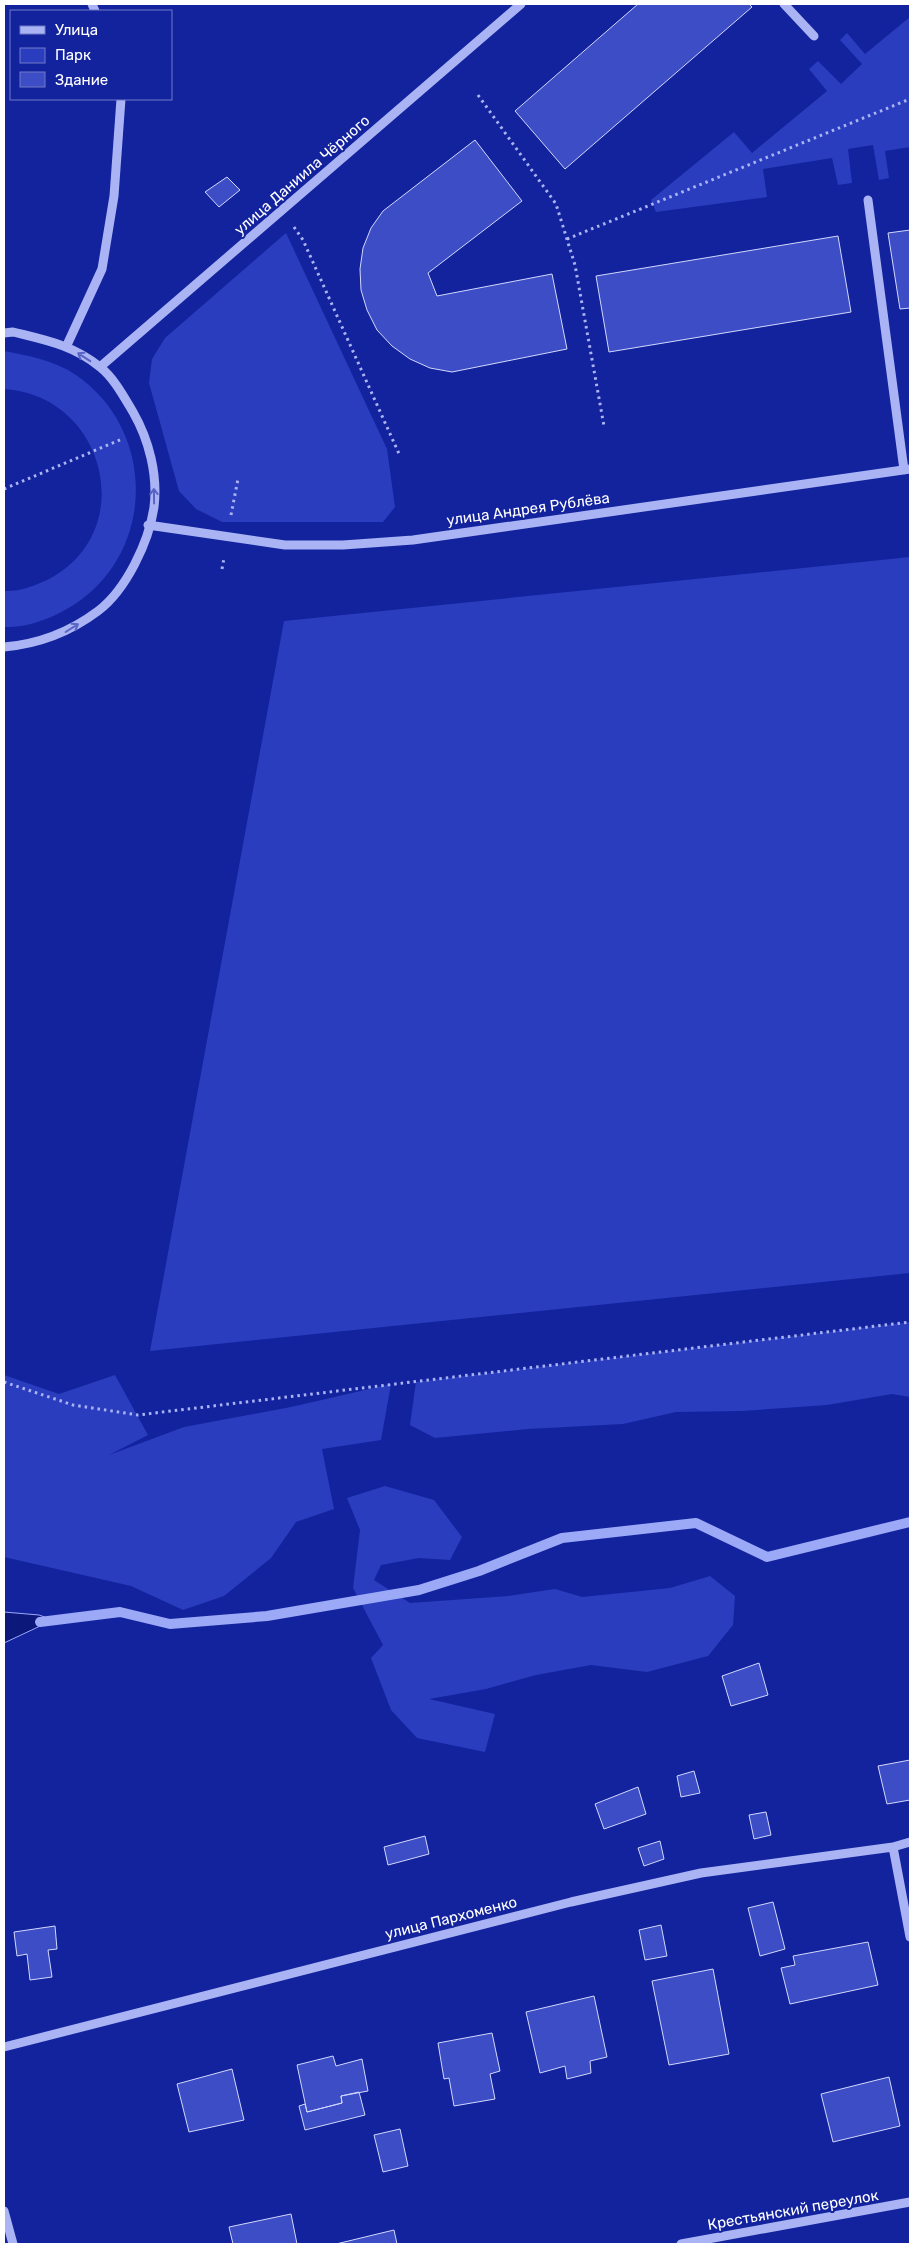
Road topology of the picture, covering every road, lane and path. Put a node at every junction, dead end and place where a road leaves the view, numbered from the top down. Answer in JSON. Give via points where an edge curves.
{"nodes":[{"id":1,"x":520,"y":4,"type":"edge"},
{"id":2,"x":784,"y":4,"type":"edge"},
{"id":3,"x":814,"y":36,"type":"dead end"},
{"id":4,"x":478,"y":95,"type":"dead end"},
{"id":5,"x":910,"y":99,"type":"edge"},
{"id":6,"x":121,"y":100,"type":"edge"},
{"id":7,"x":868,"y":200,"type":"dead end"},
{"id":8,"x":567,"y":239,"type":"junction"},
{"id":9,"x":303,"y":240,"type":"dead end"},
{"id":10,"x":4,"y":333,"type":"edge"},
{"id":11,"x":67,"y":345,"type":"junction"},
{"id":12,"x":100,"y":367,"type":"junction"},
{"id":13,"x":604,"y":426,"type":"dead end"},
{"id":14,"x":143,"y":429,"type":"junction"},
{"id":15,"x":400,"y":456,"type":"dead end"},
{"id":16,"x":907,"y":470,"type":"edge"},
{"id":17,"x":238,"y":479,"type":"dead end"},
{"id":18,"x":4,"y":489,"type":"edge"},
{"id":19,"x":230,"y":524,"type":"dead end"},
{"id":20,"x":148,"y":525,"type":"junction"},
{"id":21,"x":224,"y":557,"type":"dead end"},
{"id":22,"x":222,"y":569,"type":"dead end"},
{"id":23,"x":4,"y":647,"type":"edge"},
{"id":24,"x":910,"y":1322,"type":"edge"},
{"id":25,"x":4,"y":1382,"type":"edge"},
{"id":26,"x":910,"y":1842,"type":"edge"},
{"id":27,"x":893,"y":1846,"type":"junction"},
{"id":28,"x":910,"y":1937,"type":"edge"},
{"id":29,"x":4,"y":2047,"type":"edge"},
{"id":30,"x":910,"y":2202,"type":"edge"},
{"id":31,"x":4,"y":2211,"type":"edge"},
{"id":32,"x":12,"y":2244,"type":"edge"},
{"id":33,"x":681,"y":2244,"type":"edge"}],
"edges":[{"from":1,"to":12,"type":"street","name":"улица Даниила Чёрного"},
{"from":2,"to":3,"type":"street"},
{"from":4,"to":8,"type":"path","via":[[556,204]]},
{"from":5,"to":8,"type":"path"},
{"from":6,"to":11,"type":"street","via":[[114,196],[102,269]]},
{"from":7,"to":16,"type":"street"},
{"from":8,"to":13,"type":"path","via":[[575,265]]},
{"from":9,"to":15,"type":"path"},
{"from":10,"to":11,"type":"street","via":[[13,332]]},
{"from":12,"to":11,"type":"street","one_way":true},
{"from":12,"to":14,"type":"street","via":[[124,395]]},
{"from":14,"to":18,"type":"path"},
{"from":20,"to":14,"type":"street","one_way":true,"via":[[154,506],[153,467]]},
{"from":16,"to":20,"type":"street","name":"улица Андрея Рублёва","via":[[412,540],[351,545],[285,545]]},
{"from":17,"to":19,"type":"path"},
{"from":23,"to":20,"type":"street","one_way":true,"via":[[27,645],[65,632],[99,610],[126,580],[143,545]]},
{"from":21,"to":22,"type":"path"},
{"from":24,"to":25,"type":"path","via":[[138,1415],[73,1405]]},
{"from":26,"to":27,"type":"street","name":"улица Пархоменко"},
{"from":27,"to":28,"type":"street"},
{"from":27,"to":29,"type":"street","name":"улица Пархоменко","via":[[701,1873],[571,1902]]},
{"from":30,"to":33,"type":"street","name":"Крестьянский переулок"},
{"from":31,"to":32,"type":"street"}]}
